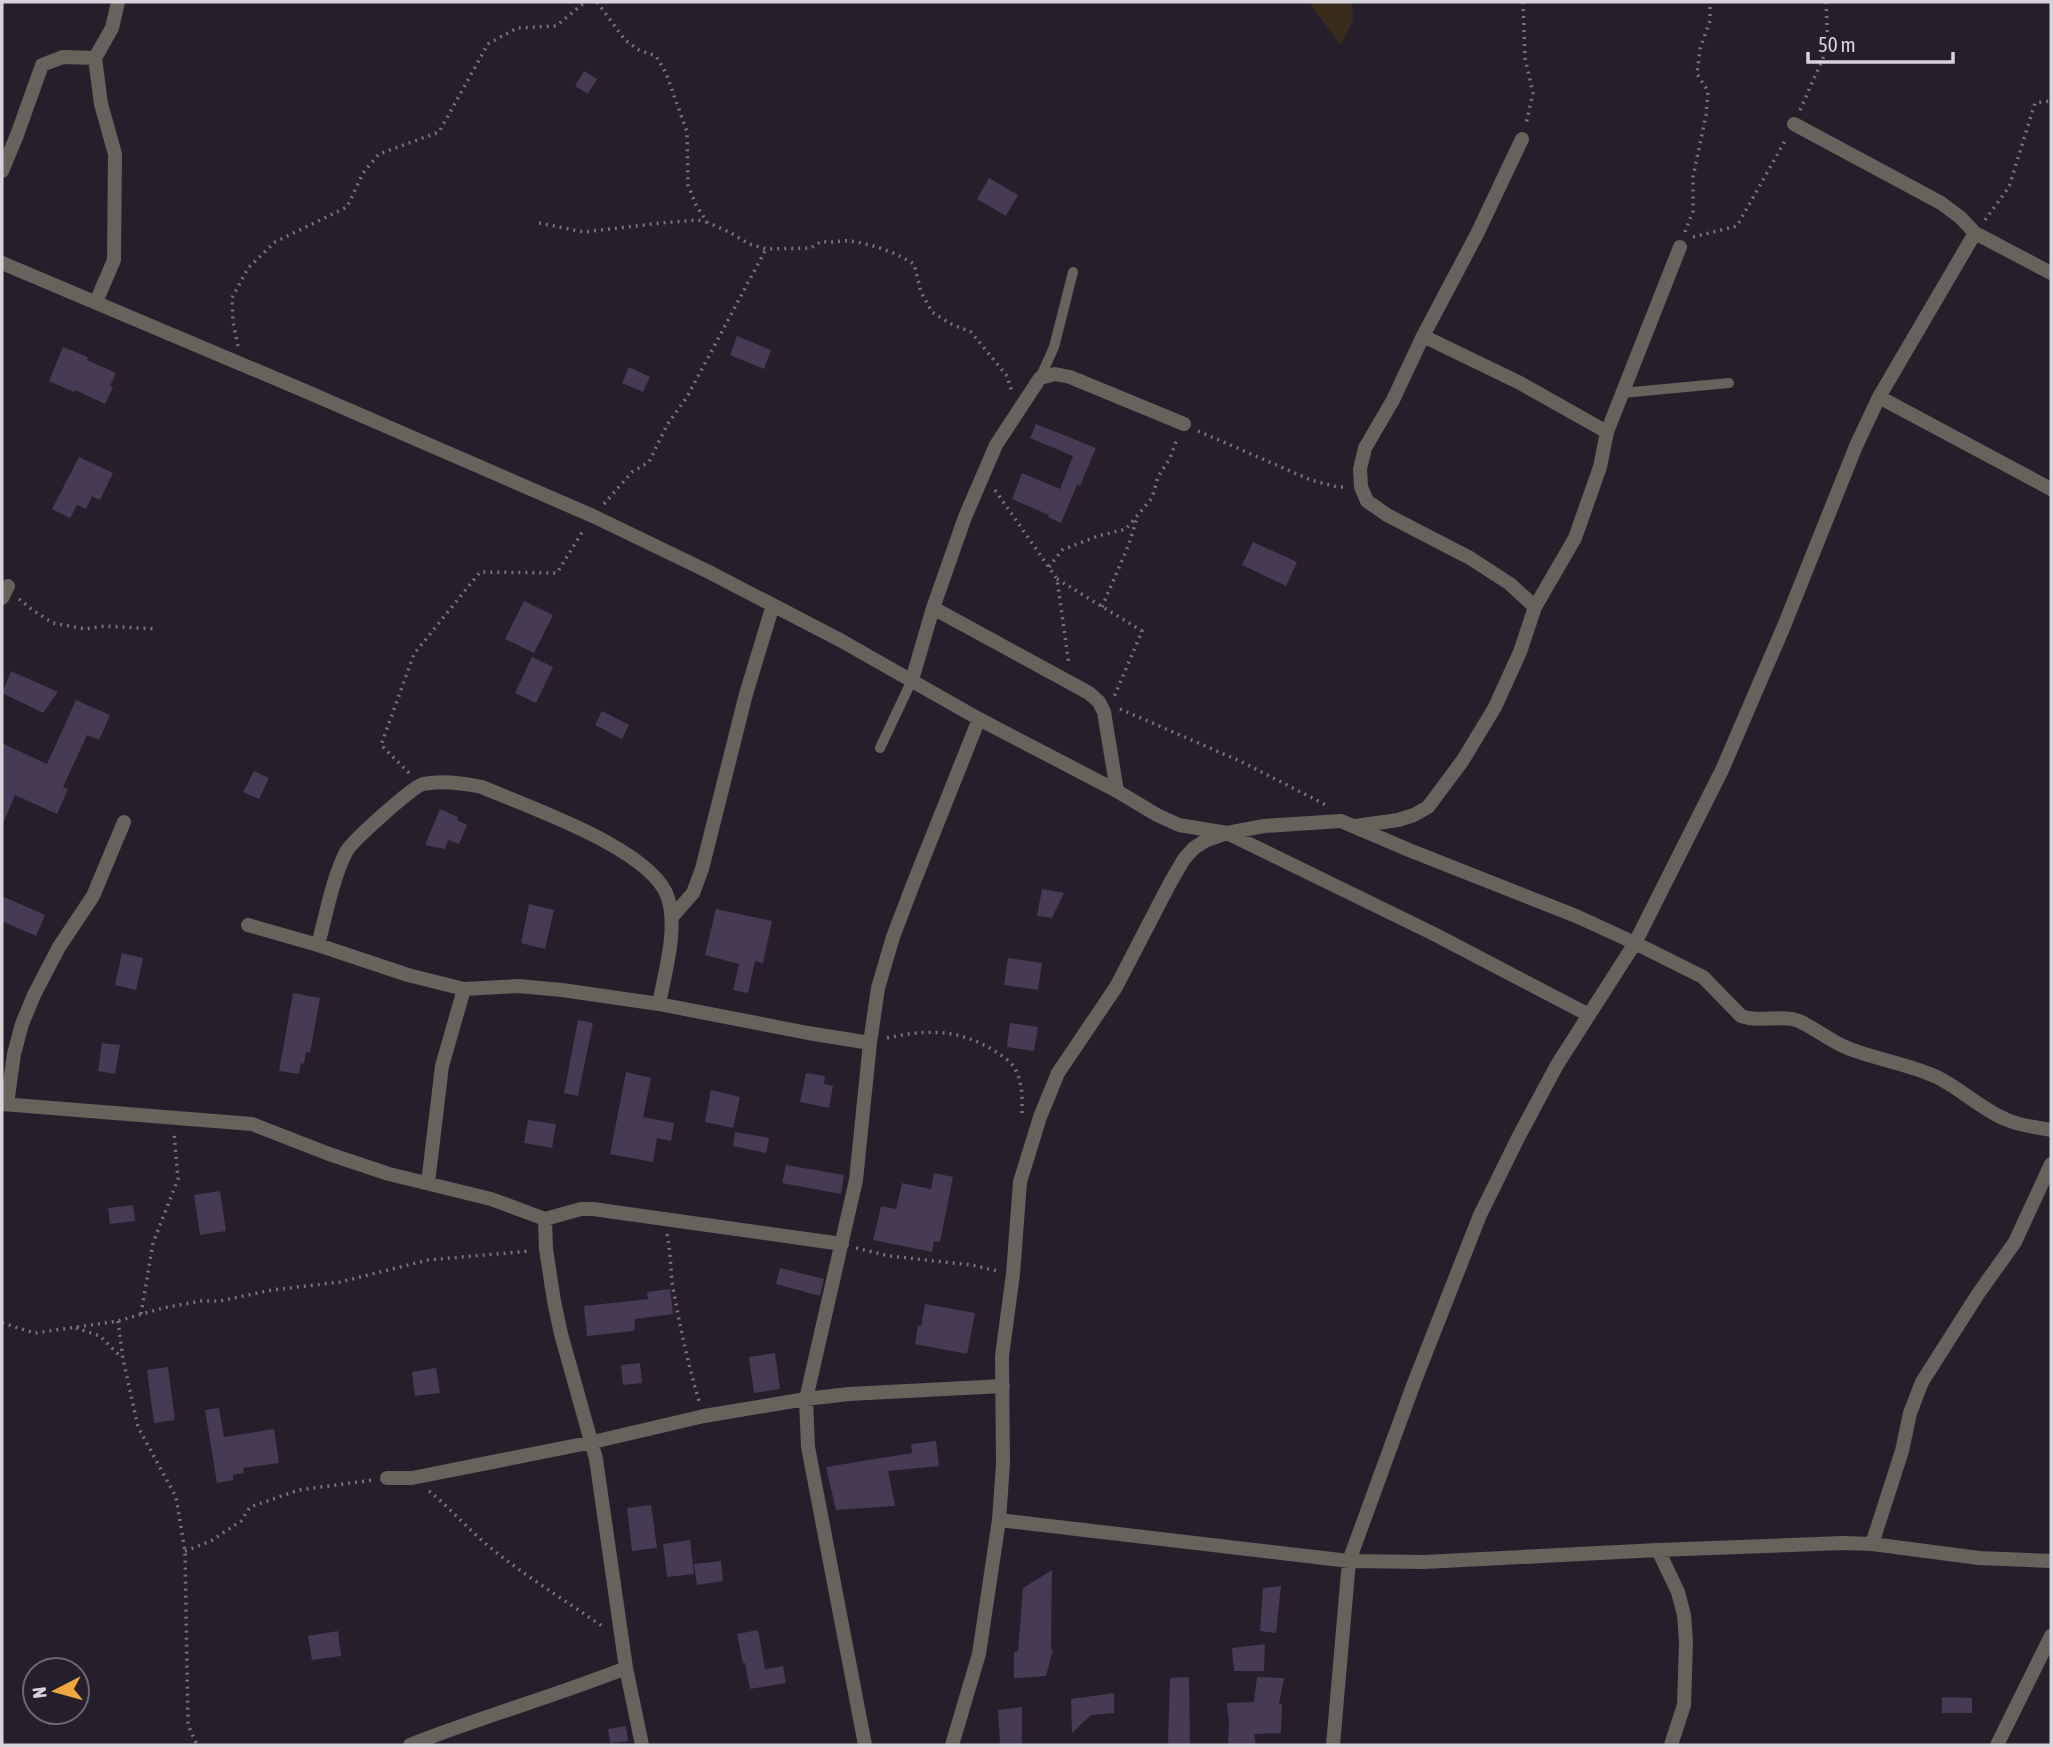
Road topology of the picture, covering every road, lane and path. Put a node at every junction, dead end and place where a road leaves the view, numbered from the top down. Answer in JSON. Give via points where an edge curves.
{"nodes":[{"id":1,"x":118,"y":2,"type":"edge"},
{"id":2,"x":585,"y":2,"type":"edge"},
{"id":3,"x":597,"y":2,"type":"edge"},
{"id":4,"x":1523,"y":2,"type":"edge"},
{"id":5,"x":1710,"y":2,"type":"edge"},
{"id":6,"x":1827,"y":3,"type":"edge"},
{"id":7,"x":95,"y":58,"type":"junction"},
{"id":8,"x":2051,"y":102,"type":"edge"},
{"id":9,"x":1794,"y":124,"type":"junction"},
{"id":10,"x":1522,"y":139,"type":"joint"},
{"id":11,"x":2,"y":171,"type":"edge"},
{"id":12,"x":707,"y":222,"type":"junction"},
{"id":13,"x":538,"y":223,"type":"dead end"},
{"id":14,"x":1975,"y":233,"type":"junction"},
{"id":15,"x":1680,"y":247,"type":"junction"},
{"id":16,"x":766,"y":249,"type":"junction"},
{"id":17,"x":2,"y":263,"type":"edge"},
{"id":18,"x":1073,"y":272,"type":"dead end"},
{"id":19,"x":2051,"y":273,"type":"edge"},
{"id":20,"x":96,"y":302,"type":"junction"},
{"id":21,"x":1423,"y":336,"type":"junction"},
{"id":22,"x":243,"y":365,"type":"junction"},
{"id":23,"x":1041,"y":378,"type":"junction"},
{"id":24,"x":1729,"y":383,"type":"dead end"},
{"id":25,"x":1622,"y":393,"type":"junction"},
{"id":26,"x":1879,"y":397,"type":"junction"},
{"id":27,"x":1016,"y":418,"type":"junction"},
{"id":28,"x":1184,"y":424,"type":"junction"},
{"id":29,"x":1607,"y":432,"type":"junction"},
{"id":30,"x":983,"y":474,"type":"junction"},
{"id":31,"x":1361,"y":487,"type":"junction"},
{"id":32,"x":2051,"y":489,"type":"edge"},
{"id":33,"x":593,"y":516,"type":"junction"},
{"id":34,"x":1137,"y":516,"type":"junction"},
{"id":35,"x":1049,"y":567,"type":"junction"},
{"id":36,"x":1057,"y":579,"type":"junction"},
{"id":37,"x":5,"y":592,"type":"edge"},
{"id":38,"x":773,"y":605,"type":"junction"},
{"id":39,"x":1102,"y":607,"type":"junction"},
{"id":40,"x":1535,"y":607,"type":"junction"},
{"id":41,"x":933,"y":608,"type":"junction"},
{"id":42,"x":155,"y":629,"type":"dead end"},
{"id":43,"x":912,"y":680,"type":"junction"},
{"id":44,"x":1072,"y":684,"type":"junction"},
{"id":45,"x":979,"y":719,"type":"junction"},
{"id":46,"x":880,"y":748,"type":"dead end"},
{"id":47,"x":420,"y":785,"type":"junction"},
{"id":48,"x":1117,"y":791,"type":"junction"},
{"id":49,"x":124,"y":822,"type":"dead end"},
{"id":50,"x":1347,"y":823,"type":"junction"},
{"id":51,"x":1227,"y":833,"type":"junction"},
{"id":52,"x":672,"y":916,"type":"junction"},
{"id":53,"x":248,"y":925,"type":"dead end"},
{"id":54,"x":1635,"y":943,"type":"junction"},
{"id":55,"x":318,"y":945,"type":"junction"},
{"id":56,"x":464,"y":989,"type":"junction"},
{"id":57,"x":659,"y":1004,"type":"junction"},
{"id":58,"x":1590,"y":1014,"type":"junction"},
{"id":59,"x":870,"y":1043,"type":"junction"},
{"id":60,"x":4,"y":1104,"type":"edge"},
{"id":61,"x":173,"y":1118,"type":"junction"},
{"id":62,"x":1022,"y":1119,"type":"dead end"},
{"id":63,"x":2051,"y":1130,"type":"edge"},
{"id":64,"x":2051,"y":1164,"type":"edge"},
{"id":65,"x":428,"y":1183,"type":"junction"},
{"id":66,"x":545,"y":1219,"type":"junction"},
{"id":67,"x":662,"y":1219,"type":"junction"},
{"id":68,"x":842,"y":1244,"type":"junction"},
{"id":69,"x":546,"y":1249,"type":"junction"},
{"id":70,"x":1013,"y":1275,"type":"junction"},
{"id":71,"x":141,"y":1314,"type":"junction"},
{"id":72,"x":118,"y":1321,"type":"junction"},
{"id":73,"x":2,"y":1323,"type":"edge"},
{"id":74,"x":75,"y":1327,"type":"junction"},
{"id":75,"x":123,"y":1359,"type":"junction"},
{"id":76,"x":1003,"y":1386,"type":"junction"},
{"id":77,"x":806,"y":1399,"type":"junction"},
{"id":78,"x":704,"y":1416,"type":"junction"},
{"id":79,"x":593,"y":1442,"type":"junction"},
{"id":80,"x":387,"y":1478,"type":"joint"},
{"id":81,"x":412,"y":1478,"type":"junction"},
{"id":82,"x":999,"y":1520,"type":"junction"},
{"id":83,"x":1872,"y":1544,"type":"junction"},
{"id":84,"x":1658,"y":1549,"type":"junction"},
{"id":85,"x":185,"y":1551,"type":"junction"},
{"id":86,"x":1349,"y":1561,"type":"junction"},
{"id":87,"x":2051,"y":1561,"type":"edge"},
{"id":88,"x":2051,"y":1636,"type":"edge"},
{"id":89,"x":622,"y":1638,"type":"junction"},
{"id":90,"x":626,"y":1668,"type":"junction"},
{"id":91,"x":197,"y":1745,"type":"edge"},
{"id":92,"x":410,"y":1745,"type":"edge"},
{"id":93,"x":642,"y":1745,"type":"edge"},
{"id":94,"x":865,"y":1745,"type":"edge"},
{"id":95,"x":952,"y":1745,"type":"edge"},
{"id":96,"x":1333,"y":1745,"type":"edge"},
{"id":97,"x":1671,"y":1745,"type":"edge"},
{"id":98,"x":1997,"y":1745,"type":"edge"}],
"edges":[{"from":1,"to":7,"type":"street","via":[[112,28]]},
{"from":2,"to":22,"type":"path","via":[[556,26],[517,28],[488,44],[439,132],[379,154],[363,173],[347,207],[275,242],[248,268],[232,298]]},
{"from":3,"to":12,"type":"path","via":[[625,40],[656,56],[667,73],[687,132],[688,186]]},
{"from":4,"to":10,"type":"path","via":[[1525,58],[1533,93]]},
{"from":5,"to":15,"type":"path","via":[[1697,74],[1708,91],[1706,116],[1693,177],[1693,211]]},
{"from":6,"to":9,"type":"path","via":[[1828,47]]},
{"from":7,"to":11,"type":"street","via":[[63,57],[42,65]]},
{"from":7,"to":20,"type":"street","via":[[101,104],[116,154],[114,260]]},
{"from":8,"to":14,"type":"path","via":[[2035,103],[2010,187]]},
{"from":9,"to":14,"type":"street","via":[[1941,203]]},
{"from":9,"to":15,"type":"path","via":[[1737,226],[1694,236]]},
{"from":10,"to":21,"type":"street"},
{"from":12,"to":13,"type":"path","via":[[584,232]]},
{"from":12,"to":16,"type":"path"},
{"from":14,"to":19,"type":"street"},
{"from":14,"to":26,"type":"street"},
{"from":15,"to":25,"type":"street"},
{"from":16,"to":27,"type":"path","via":[[811,248],[822,241],[847,240],[914,264],[932,312],[971,332],[1007,376]]},
{"from":16,"to":33,"type":"path","via":[[649,462],[632,472]]},
{"from":17,"to":20,"type":"street"},
{"from":18,"to":23,"type":"lane"},
{"from":20,"to":22,"type":"street"},
{"from":21,"to":29,"type":"street"},
{"from":21,"to":31,"type":"street","via":[[1365,448]]},
{"from":22,"to":33,"type":"street"},
{"from":23,"to":27,"type":"street"},
{"from":23,"to":28,"type":"street","via":[[1055,374],[1070,377]]},
{"from":24,"to":25,"type":"lane"},
{"from":25,"to":29,"type":"street"},
{"from":26,"to":32,"type":"street"},
{"from":26,"to":54,"type":"street","via":[[1727,758]]},
{"from":27,"to":30,"type":"street","via":[[996,445]]},
{"from":28,"to":31,"type":"path","via":[[1311,480]]},
{"from":28,"to":34,"type":"path","via":[[1152,498]]},
{"from":29,"to":40,"type":"street","via":[[1575,538]]},
{"from":30,"to":35,"type":"path"},
{"from":30,"to":41,"type":"street"},
{"from":31,"to":40,"type":"street","via":[[1367,501],[1387,515],[1480,565]]},
{"from":33,"to":38,"type":"street"},
{"from":33,"to":47,"type":"path","via":[[557,573],[480,572],[414,654],[381,745]]},
{"from":34,"to":35,"type":"path","via":[[1126,529],[1062,550]]},
{"from":34,"to":39,"type":"path"},
{"from":35,"to":36,"type":"path"},
{"from":36,"to":39,"type":"path"},
{"from":36,"to":44,"type":"path"},
{"from":37,"to":42,"type":"path","via":[[53,622],[85,629]]},
{"from":38,"to":43,"type":"street"},
{"from":38,"to":52,"type":"street","via":[[702,869],[693,893]]},
{"from":39,"to":50,"type":"path","via":[[1142,631],[1111,705],[1327,804]]},
{"from":40,"to":50,"type":"street","via":[[1495,707],[1428,807],[1398,820]]},
{"from":41,"to":43,"type":"street"},
{"from":41,"to":44,"type":"street"},
{"from":43,"to":45,"type":"street"},
{"from":43,"to":46,"type":"lane"},
{"from":44,"to":48,"type":"street","via":[[1099,702],[1104,712]]},
{"from":45,"to":48,"type":"street"},
{"from":45,"to":59,"type":"street","via":[[893,937],[878,988]]},
{"from":47,"to":52,"type":"street","via":[[444,782],[482,788],[597,836],[656,878],[668,897]]},
{"from":47,"to":55,"type":"street","via":[[347,850]]},
{"from":48,"to":51,"type":"street","via":[[1179,825]]},
{"from":49,"to":60,"type":"street","via":[[93,896],[59,947],[26,1014]]},
{"from":50,"to":51,"type":"street","via":[[1274,825]]},
{"from":50,"to":54,"type":"street"},
{"from":51,"to":58,"type":"street"},
{"from":51,"to":70,"type":"street","via":[[1205,841],[1184,859],[1116,987],[1058,1073],[1020,1182]]},
{"from":52,"to":57,"type":"street"},
{"from":53,"to":55,"type":"street"},
{"from":54,"to":58,"type":"street"},
{"from":54,"to":63,"type":"street","via":[[1703,977],[1749,1020],[1791,1018],[1847,1048],[1937,1077],[2007,1120]]},
{"from":55,"to":56,"type":"street"},
{"from":56,"to":57,"type":"street","via":[[538,987]]},
{"from":56,"to":65,"type":"street","via":[[442,1066]]},
{"from":57,"to":59,"type":"street"},
{"from":58,"to":86,"type":"street","via":[[1519,1136],[1480,1215]]},
{"from":59,"to":62,"type":"path","via":[[934,1031],[959,1034],[983,1044],[1017,1071]]},
{"from":59,"to":68,"type":"street","via":[[856,1180]]},
{"from":60,"to":61,"type":"street"},
{"from":61,"to":65,"type":"street","via":[[252,1124],[365,1166]]},
{"from":61,"to":71,"type":"path","via":[[178,1179],[153,1244]]},
{"from":64,"to":83,"type":"street","via":[[2015,1241],[1922,1382]]},
{"from":65,"to":66,"type":"street"},
{"from":66,"to":67,"type":"street","via":[[581,1209]]},
{"from":66,"to":69,"type":"street"},
{"from":67,"to":68,"type":"street"},
{"from":67,"to":78,"type":"path","via":[[683,1344]]},
{"from":68,"to":70,"type":"path","via":[[888,1256],[972,1265]]},
{"from":68,"to":77,"type":"street"},
{"from":69,"to":71,"type":"path","via":[[428,1260],[340,1282]]},
{"from":69,"to":79,"type":"street","via":[[561,1334]]},
{"from":70,"to":76,"type":"street","via":[[1004,1326]]},
{"from":71,"to":72,"type":"path"},
{"from":72,"to":74,"type":"path"},
{"from":72,"to":75,"type":"path"},
{"from":73,"to":74,"type":"path","via":[[35,1333]]},
{"from":74,"to":75,"type":"path","via":[[100,1336]]},
{"from":75,"to":85,"type":"path","via":[[138,1427],[176,1497]]},
{"from":76,"to":77,"type":"street"},
{"from":76,"to":82,"type":"street"},
{"from":77,"to":78,"type":"street"},
{"from":77,"to":94,"type":"street","via":[[808,1447]]},
{"from":78,"to":79,"type":"street"},
{"from":79,"to":81,"type":"street"},
{"from":79,"to":89,"type":"street"},
{"from":80,"to":81,"type":"street"},
{"from":80,"to":85,"type":"path","via":[[299,1490],[250,1507],[241,1521]]},
{"from":81,"to":89,"type":"path","via":[[515,1567]]},
{"from":82,"to":86,"type":"street"},
{"from":82,"to":95,"type":"street","via":[[979,1654]]},
{"from":83,"to":84,"type":"street"},
{"from":83,"to":87,"type":"street","via":[[1979,1558]]},
{"from":84,"to":86,"type":"street","via":[[1424,1562]]},
{"from":84,"to":97,"type":"street","via":[[1678,1591],[1686,1642],[1684,1706]]},
{"from":85,"to":91,"type":"path","via":[[188,1725]]},
{"from":86,"to":96,"type":"street"},
{"from":88,"to":98,"type":"street"},
{"from":89,"to":90,"type":"street"},
{"from":90,"to":92,"type":"street"},
{"from":90,"to":93,"type":"street"}]}
